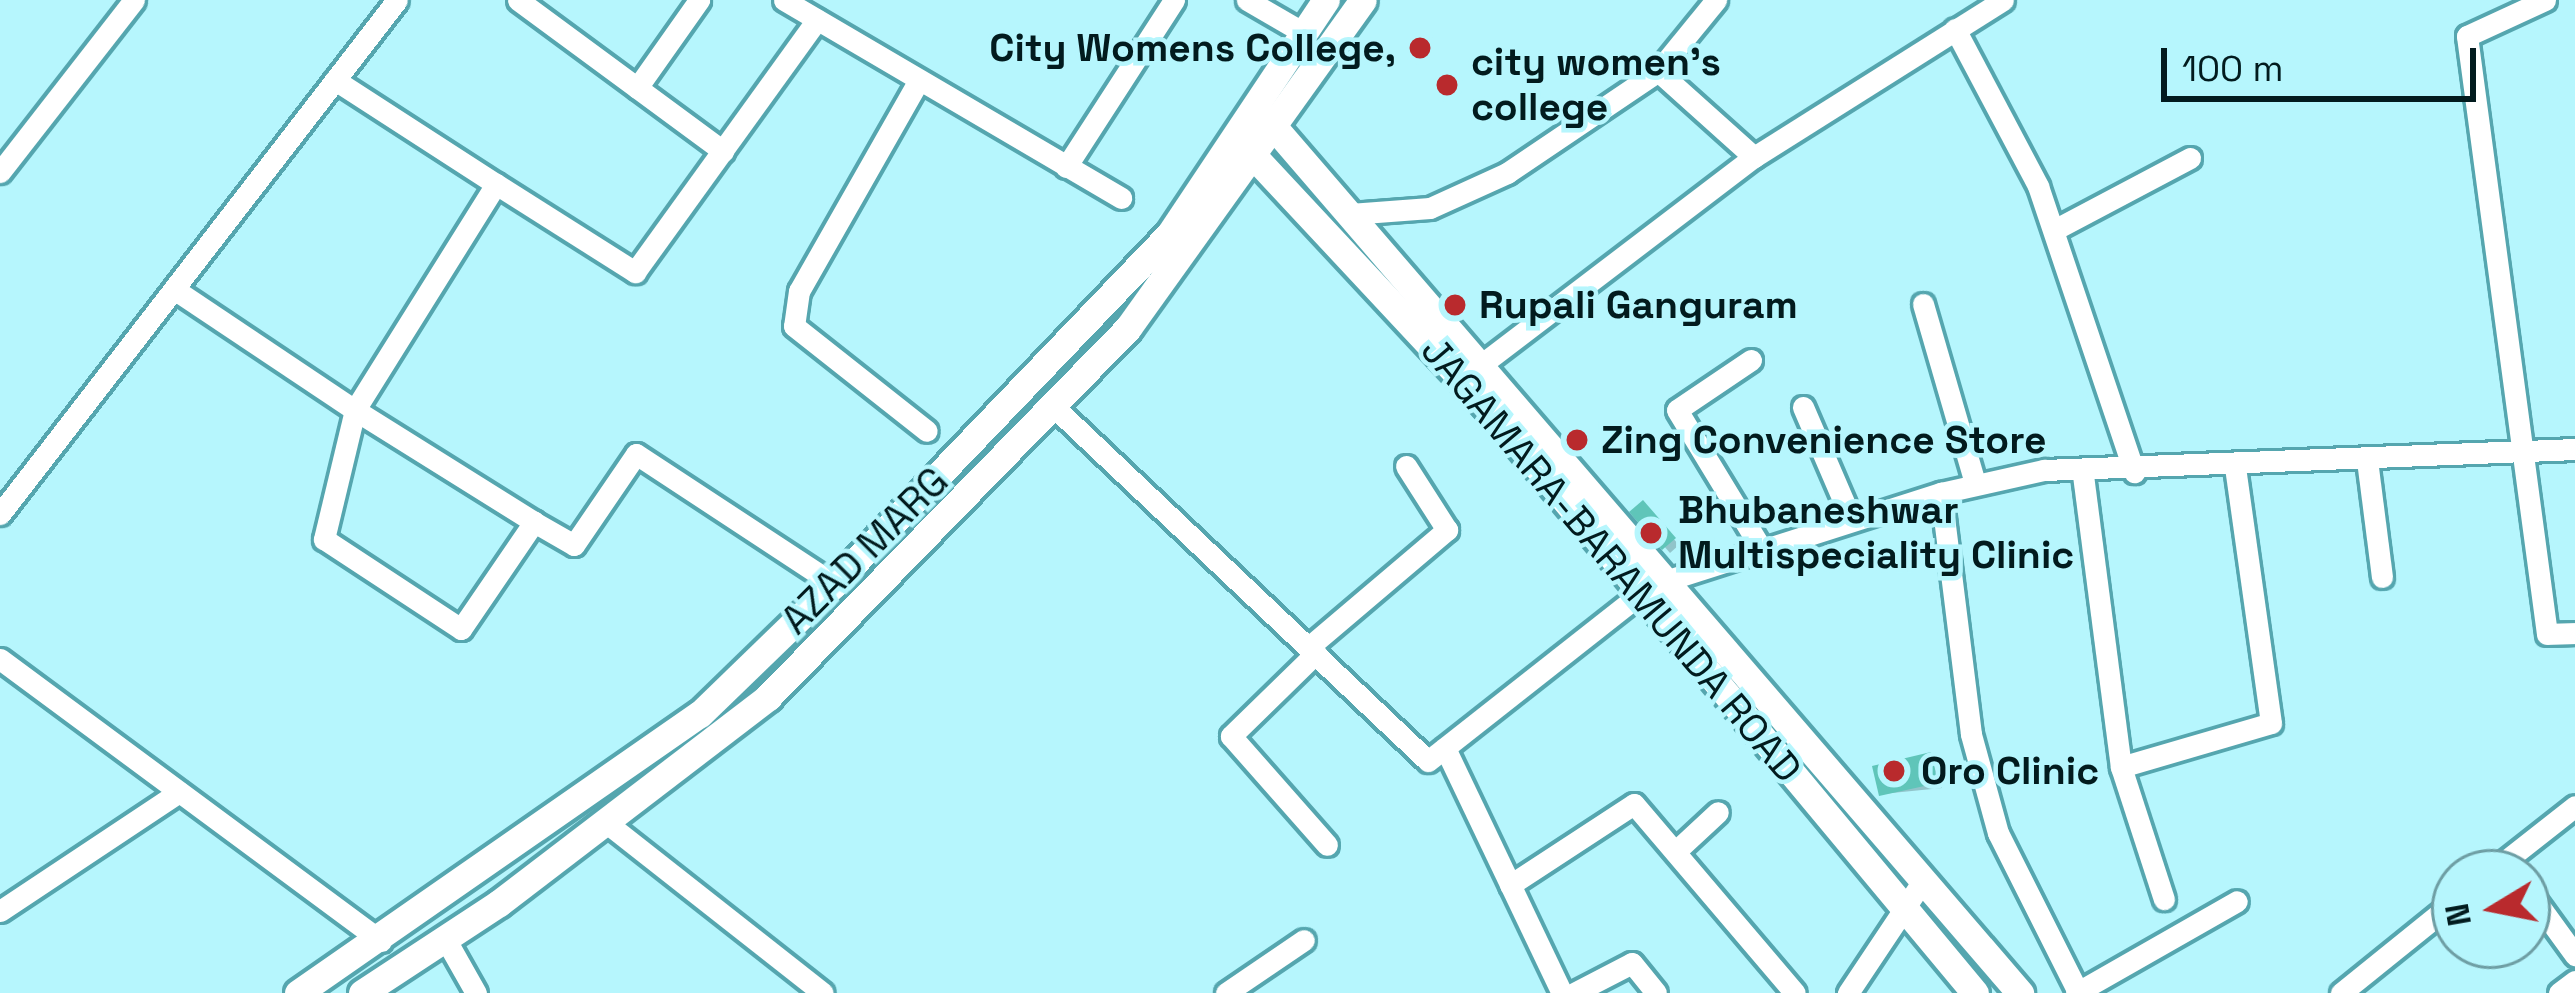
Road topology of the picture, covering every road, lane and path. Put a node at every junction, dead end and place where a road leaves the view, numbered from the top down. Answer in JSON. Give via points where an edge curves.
{"nodes":[{"id":1,"x":134,"y":0,"type":"edge"},
{"id":2,"x":397,"y":0,"type":"edge"},
{"id":3,"x":518,"y":0,"type":"edge"},
{"id":4,"x":699,"y":0,"type":"edge"},
{"id":5,"x":784,"y":0,"type":"edge"},
{"id":6,"x":1174,"y":0,"type":"edge"},
{"id":7,"x":1247,"y":0,"type":"edge"},
{"id":8,"x":1260,"y":0,"type":"edge"},
{"id":9,"x":1326,"y":0,"type":"edge"},
{"id":10,"x":1363,"y":0,"type":"edge"},
{"id":11,"x":1716,"y":0,"type":"edge"},
{"id":12,"x":2003,"y":0,"type":"edge"},
{"id":13,"x":2545,"y":0,"type":"edge"},
{"id":14,"x":1277,"y":18,"type":"junction"},
{"id":15,"x":818,"y":20,"type":"junction"},
{"id":16,"x":1955,"y":29,"type":"junction"},
{"id":17,"x":1304,"y":33,"type":"junction"},
{"id":18,"x":1658,"y":70,"type":"junction"},
{"id":19,"x":335,"y":80,"type":"junction"},
{"id":20,"x":919,"y":80,"type":"junction"},
{"id":21,"x":637,"y":88,"type":"junction"},
{"id":22,"x":1255,"y":108,"type":"junction"},
{"id":23,"x":1277,"y":130,"type":"junction"},
{"id":24,"x":1235,"y":138,"type":"junction"},
{"id":25,"x":723,"y":151,"type":"junction"},
{"id":26,"x":1754,"y":158,"type":"junction"},
{"id":27,"x":2190,"y":158,"type":"dead end"},
{"id":28,"x":1257,"y":159,"type":"junction"},
{"id":29,"x":1066,"y":166,"type":"junction"},
{"id":30,"x":0,"y":172,"type":"edge"},
{"id":31,"x":496,"y":184,"type":"junction"},
{"id":32,"x":1121,"y":198,"type":"dead end"},
{"id":33,"x":1350,"y":214,"type":"junction"},
{"id":34,"x":2054,"y":230,"type":"junction"},
{"id":35,"x":174,"y":289,"type":"junction"},
{"id":36,"x":1923,"y":304,"type":"dead end"},
{"id":37,"x":1751,"y":360,"type":"dead end"},
{"id":38,"x":1482,"y":364,"type":"junction"},
{"id":39,"x":1053,"y":406,"type":"junction"},
{"id":40,"x":1803,"y":407,"type":"dead end"},
{"id":41,"x":355,"y":410,"type":"junction"},
{"id":42,"x":927,"y":431,"type":"dead end"},
{"id":43,"x":2575,"y":449,"type":"edge"},
{"id":44,"x":2521,"y":452,"type":"junction"},
{"id":45,"x":2367,"y":460,"type":"junction"},
{"id":46,"x":1406,"y":466,"type":"dead end"},
{"id":47,"x":2235,"y":467,"type":"junction"},
{"id":48,"x":2134,"y":472,"type":"junction"},
{"id":49,"x":2083,"y":475,"type":"junction"},
{"id":50,"x":1976,"y":483,"type":"junction"},
{"id":51,"x":1941,"y":493,"type":"junction"},
{"id":52,"x":0,"y":514,"type":"edge"},
{"id":53,"x":1850,"y":516,"type":"junction"},
{"id":54,"x":534,"y":522,"type":"junction"},
{"id":55,"x":1758,"y":543,"type":"junction"},
{"id":56,"x":2382,"y":577,"type":"dead end"},
{"id":57,"x":834,"y":584,"type":"junction"},
{"id":58,"x":1657,"y":585,"type":"junction"},
{"id":59,"x":2575,"y":633,"type":"edge"},
{"id":60,"x":1313,"y":650,"type":"junction"},
{"id":61,"x":5,"y":671,"type":"edge"},
{"id":62,"x":1445,"y":748,"type":"junction"},
{"id":63,"x":2121,"y":767,"type":"junction"},
{"id":64,"x":179,"y":792,"type":"junction"},
{"id":65,"x":2575,"y":806,"type":"edge"},
{"id":66,"x":1718,"y":812,"type":"dead end"},
{"id":67,"x":608,"y":824,"type":"junction"},
{"id":68,"x":1327,"y":844,"type":"dead end"},
{"id":69,"x":2527,"y":849,"type":"edge"},
{"id":70,"x":1676,"y":850,"type":"junction"},
{"id":71,"x":1924,"y":880,"type":"junction"},
{"id":72,"x":1510,"y":884,"type":"junction"},
{"id":73,"x":2164,"y":899,"type":"dead end"},
{"id":74,"x":2237,"y":901,"type":"dead end"},
{"id":75,"x":1897,"y":907,"type":"junction"},
{"id":76,"x":0,"y":911,"type":"edge"},
{"id":77,"x":2431,"y":921,"type":"edge"},
{"id":78,"x":2551,"y":922,"type":"edge"},
{"id":79,"x":446,"y":940,"type":"junction"},
{"id":80,"x":1304,"y":940,"type":"dead end"},
{"id":81,"x":381,"y":941,"type":"junction"},
{"id":82,"x":2575,"y":955,"type":"edge"},
{"id":83,"x":2575,"y":981,"type":"edge"},
{"id":84,"x":2077,"y":992,"type":"edge"},
{"id":85,"x":298,"y":993,"type":"edge"},
{"id":86,"x":362,"y":993,"type":"edge"},
{"id":87,"x":476,"y":993,"type":"edge"},
{"id":88,"x":823,"y":993,"type":"edge"},
{"id":89,"x":1226,"y":993,"type":"edge"},
{"id":90,"x":1562,"y":993,"type":"edge"},
{"id":91,"x":1574,"y":993,"type":"edge"},
{"id":92,"x":1656,"y":993,"type":"edge"},
{"id":93,"x":1796,"y":993,"type":"edge"},
{"id":94,"x":1848,"y":993,"type":"edge"},
{"id":95,"x":1975,"y":993,"type":"edge"},
{"id":96,"x":2020,"y":993,"type":"edge"},
{"id":97,"x":2342,"y":993,"type":"edge"},
{"id":98,"x":2559,"y":993,"type":"edge"}],
"edges":[{"from":1,"to":30,"type":"street"},
{"from":2,"to":19,"type":"street"},
{"from":3,"to":21,"type":"street"},
{"from":4,"to":21,"type":"street"},
{"from":5,"to":15,"type":"street"},
{"from":6,"to":29,"type":"street"},
{"from":7,"to":14,"type":"street"},
{"from":8,"to":14,"type":"street"},
{"from":9,"to":17,"type":"street","name":"AZAD MARG"},
{"from":10,"to":23,"type":"street","name":"AZAD MARG"},
{"from":11,"to":18,"type":"street"},
{"from":12,"to":16,"type":"street"},
{"from":13,"to":44,"type":"street","via":[[2467,36]]},
{"from":14,"to":17,"type":"street"},
{"from":15,"to":20,"type":"street"},
{"from":15,"to":25,"type":"street"},
{"from":16,"to":26,"type":"street"},
{"from":16,"to":34,"type":"street"},
{"from":17,"to":22,"type":"street","name":"AZAD MARG"},
{"from":18,"to":26,"type":"street"},
{"from":18,"to":33,"type":"street","via":[[1487,182],[1430,208]]},
{"from":19,"to":31,"type":"street"},
{"from":19,"to":35,"type":"street"},
{"from":20,"to":29,"type":"street"},
{"from":20,"to":42,"type":"street","via":[[799,291],[794,326]]},
{"from":21,"to":25,"type":"street"},
{"from":22,"to":23,"type":"street","name":"JAGAMARA-BARAMUNDA ROAD"},
{"from":22,"to":24,"type":"street","name":"AZAD MARG"},
{"from":23,"to":28,"type":"street","name":"AZAD MARG"},
{"from":23,"to":33,"type":"street","name":"JAGAMARA-BARAMUNDA ROAD"},
{"from":24,"to":28,"type":"street","name":"JAGAMARA-BARAMUNDA ROAD"},
{"from":24,"to":57,"type":"street","name":"AZAD MARG","via":[[1126,284]]},
{"from":25,"to":31,"type":"street","via":[[635,272]]},
{"from":26,"to":38,"type":"street"},
{"from":27,"to":34,"type":"street"},
{"from":28,"to":39,"type":"street","name":"AZAD MARG","via":[[1143,311]]},
{"from":28,"to":58,"type":"street","name":"JAGAMARA-BARAMUNDA ROAD"},
{"from":29,"to":32,"type":"street"},
{"from":31,"to":41,"type":"street"},
{"from":33,"to":38,"type":"street","name":"JAGAMARA-BARAMUNDA ROAD"},
{"from":34,"to":48,"type":"street"},
{"from":35,"to":41,"type":"street"},
{"from":35,"to":52,"type":"street"},
{"from":36,"to":50,"type":"street"},
{"from":37,"to":55,"type":"street","via":[[1677,410]]},
{"from":38,"to":58,"type":"street","name":"JAGAMARA-BARAMUNDA ROAD"},
{"from":39,"to":60,"type":"street"},
{"from":39,"to":67,"type":"street","name":"AZAD MARG","via":[[768,697]]},
{"from":40,"to":53,"type":"street"},
{"from":41,"to":54,"type":"street"},
{"from":41,"to":54,"type":"street","via":[[325,539],[461,629]]},
{"from":43,"to":44,"type":"street"},
{"from":44,"to":45,"type":"street"},
{"from":44,"to":59,"type":"street","via":[[2547,634]]},
{"from":45,"to":47,"type":"street"},
{"from":45,"to":56,"type":"street"},
{"from":46,"to":60,"type":"street","via":[[1447,530]]},
{"from":47,"to":48,"type":"street"},
{"from":47,"to":63,"type":"street","via":[[2271,723]]},
{"from":48,"to":49,"type":"street"},
{"from":49,"to":50,"type":"street"},
{"from":49,"to":63,"type":"street"},
{"from":50,"to":51,"type":"street"},
{"from":51,"to":53,"type":"street"},
{"from":51,"to":84,"type":"street","via":[[1976,754],[1998,833]]},
{"from":53,"to":55,"type":"street"},
{"from":54,"to":57,"type":"street","via":[[574,545],[636,454]]},
{"from":55,"to":58,"type":"street"},
{"from":57,"to":81,"type":"street","name":"AZAD MARG","via":[[700,714]]},
{"from":58,"to":62,"type":"street"},
{"from":58,"to":71,"type":"street","name":"JAGAMARA-BARAMUNDA ROAD"},
{"from":58,"to":75,"type":"street","name":"JAGAMARA-BARAMUNDA ROAD"},
{"from":60,"to":62,"type":"street","via":[[1428,761]]},
{"from":60,"to":68,"type":"street","via":[[1231,736]]},
{"from":61,"to":64,"type":"street"},
{"from":62,"to":72,"type":"street"},
{"from":63,"to":73,"type":"street"},
{"from":64,"to":76,"type":"street"},
{"from":64,"to":81,"type":"street"},
{"from":65,"to":69,"type":"street"},
{"from":66,"to":70,"type":"street"},
{"from":67,"to":79,"type":"street","name":"AZAD MARG"},
{"from":67,"to":88,"type":"street"},
{"from":70,"to":72,"type":"street","via":[[1634,805]]},
{"from":70,"to":93,"type":"street"},
{"from":71,"to":75,"type":"street"},
{"from":71,"to":96,"type":"street","name":"JAGAMARA-BARAMUNDA ROAD"},
{"from":72,"to":90,"type":"street"},
{"from":74,"to":84,"type":"street"},
{"from":75,"to":94,"type":"street"},
{"from":75,"to":95,"type":"street","name":"JAGAMARA-BARAMUNDA ROAD"},
{"from":77,"to":97,"type":"street"},
{"from":78,"to":82,"type":"street"},
{"from":79,"to":86,"type":"street","name":"AZAD MARG"},
{"from":79,"to":87,"type":"street"},
{"from":80,"to":89,"type":"street"},
{"from":81,"to":85,"type":"street","name":"AZAD MARG"},
{"from":83,"to":98,"type":"street"},
{"from":91,"to":92,"type":"street","via":[[1632,963]]}]}
